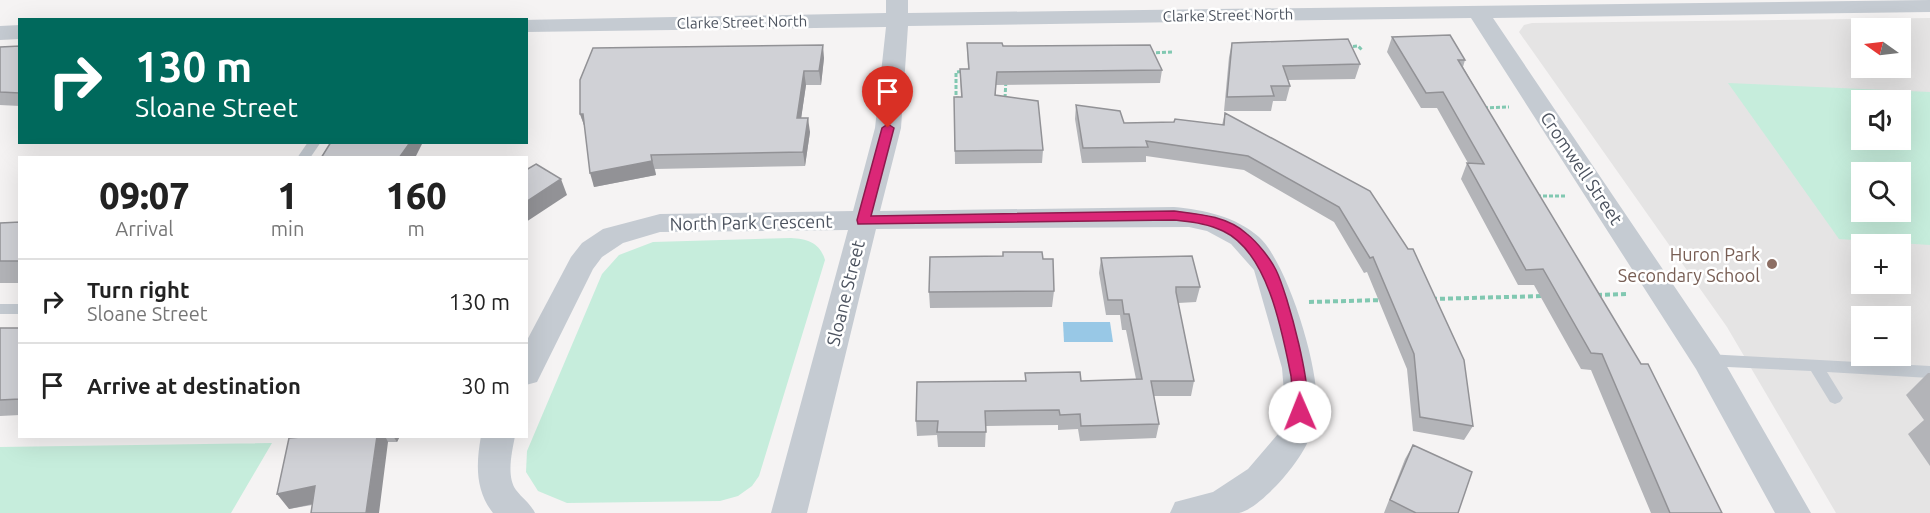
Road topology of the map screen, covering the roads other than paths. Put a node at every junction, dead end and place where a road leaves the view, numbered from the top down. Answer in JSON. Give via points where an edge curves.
{"nodes":[{"id":1,"x":1930,"y":5,"type":"edge"},
{"id":2,"x":897,"y":10,"type":"edge"},
{"id":3,"x":1477,"y":11,"type":"junction"},
{"id":4,"x":528,"y":25,"type":"edge"},
{"id":5,"x":18,"y":32,"type":"edge"},
{"id":6,"x":0,"y":33,"type":"edge"},
{"id":7,"x":863,"y":220,"type":"junction"},
{"id":8,"x":0,"y":309,"type":"edge"},
{"id":9,"x":18,"y":309,"type":"edge"},
{"id":10,"x":1707,"y":360,"type":"junction"},
{"id":11,"x":1815,"y":366,"type":"junction"},
{"id":12,"x":528,"y":369,"type":"edge"},
{"id":13,"x":1930,"y":372,"type":"edge"},
{"id":14,"x":1835,"y":398,"type":"dead end"},
{"id":15,"x":498,"y":438,"type":"edge"},
{"id":16,"x":517,"y":513,"type":"edge"},
{"id":17,"x":789,"y":513,"type":"edge"},
{"id":18,"x":1188,"y":513,"type":"edge"},
{"id":19,"x":1793,"y":513,"type":"edge"}],
"edges":[{"from":1,"to":3,"type":"street","name":"Clarke Street North"},
{"from":2,"to":3,"type":"street","name":"Clarke Street North"},
{"from":2,"to":4,"type":"street","name":"Clarke Street North"},
{"from":2,"to":7,"type":"street","name":"Sloane Street","via":[[888,128]]},
{"from":3,"to":10,"type":"street","name":"Cromwell Street"},
{"from":5,"to":6,"type":"street"},
{"from":7,"to":12,"type":"street","name":"North Park Crescent","via":[[660,223],[613,236],[592,250],[581,264]]},
{"from":7,"to":17,"type":"street","name":"Sloane Street"},
{"from":7,"to":18,"type":"street","name":"North Park Crescent","via":[[1174,216],[1206,220],[1243,237],[1269,270],[1300,385],[1300,415],[1279,458],[1257,482],[1223,504]]},
{"from":8,"to":9,"type":"lane"},
{"from":10,"to":11,"type":"lane"},
{"from":10,"to":19,"type":"street","name":"Cromwell Street"},
{"from":11,"to":13,"type":"lane"},
{"from":11,"to":14,"type":"lane"},
{"from":15,"to":16,"type":"street","via":[[494,479],[499,495]]}]}
